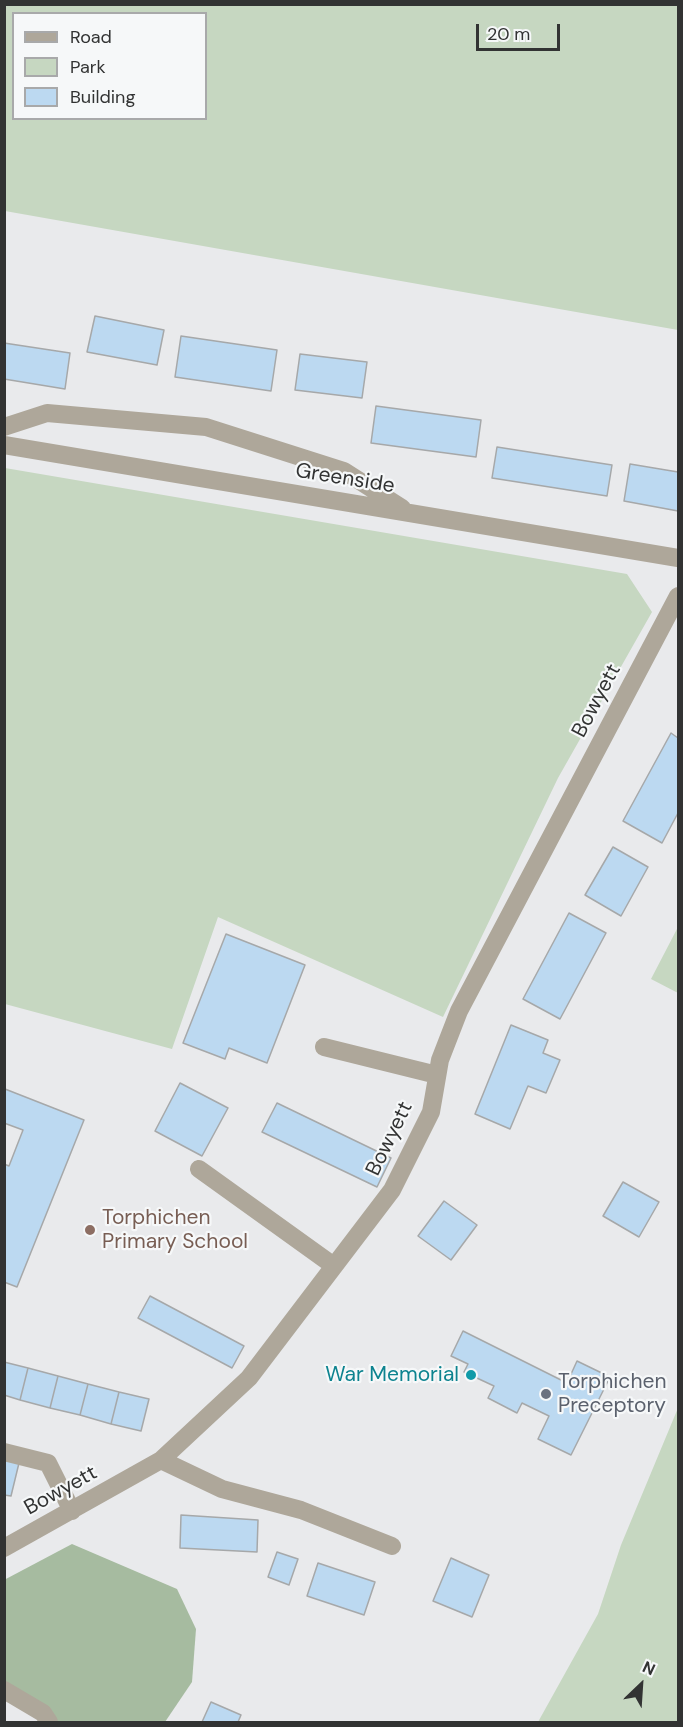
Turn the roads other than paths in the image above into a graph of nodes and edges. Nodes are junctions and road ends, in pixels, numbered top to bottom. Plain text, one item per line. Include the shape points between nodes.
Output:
1 (4, 427) edge
2 (4, 445) edge
3 (410, 513) junction
4 (678, 558) edge
5 (678, 596) edge
6 (324, 1047) dead end
7 (437, 1075) junction
8 (199, 1169) dead end
9 (334, 1266) junction
10 (4, 1452) edge
11 (161, 1460) junction
12 (72, 1511) junction
13 (392, 1546) dead end
14 (4, 1548) edge
15 (4, 1690) edge
16 (49, 1722) edge

1 - 3 street via 47,413 206,427 344,471
2 - 3 street, Greenside
3 - 4 street, Greenside
5 - 7 street, Bowyett via 459,1011
6 - 7 street
7 - 9 street, Bowyett via 431,1112 392,1190
8 - 9 street
9 - 11 street, Bowyett via 249,1378
10 - 12 street via 48,1463
11 - 12 street, Bowyett
11 - 13 street via 222,1489 301,1510
12 - 14 street, Bowyett
15 - 16 street via 43,1713

